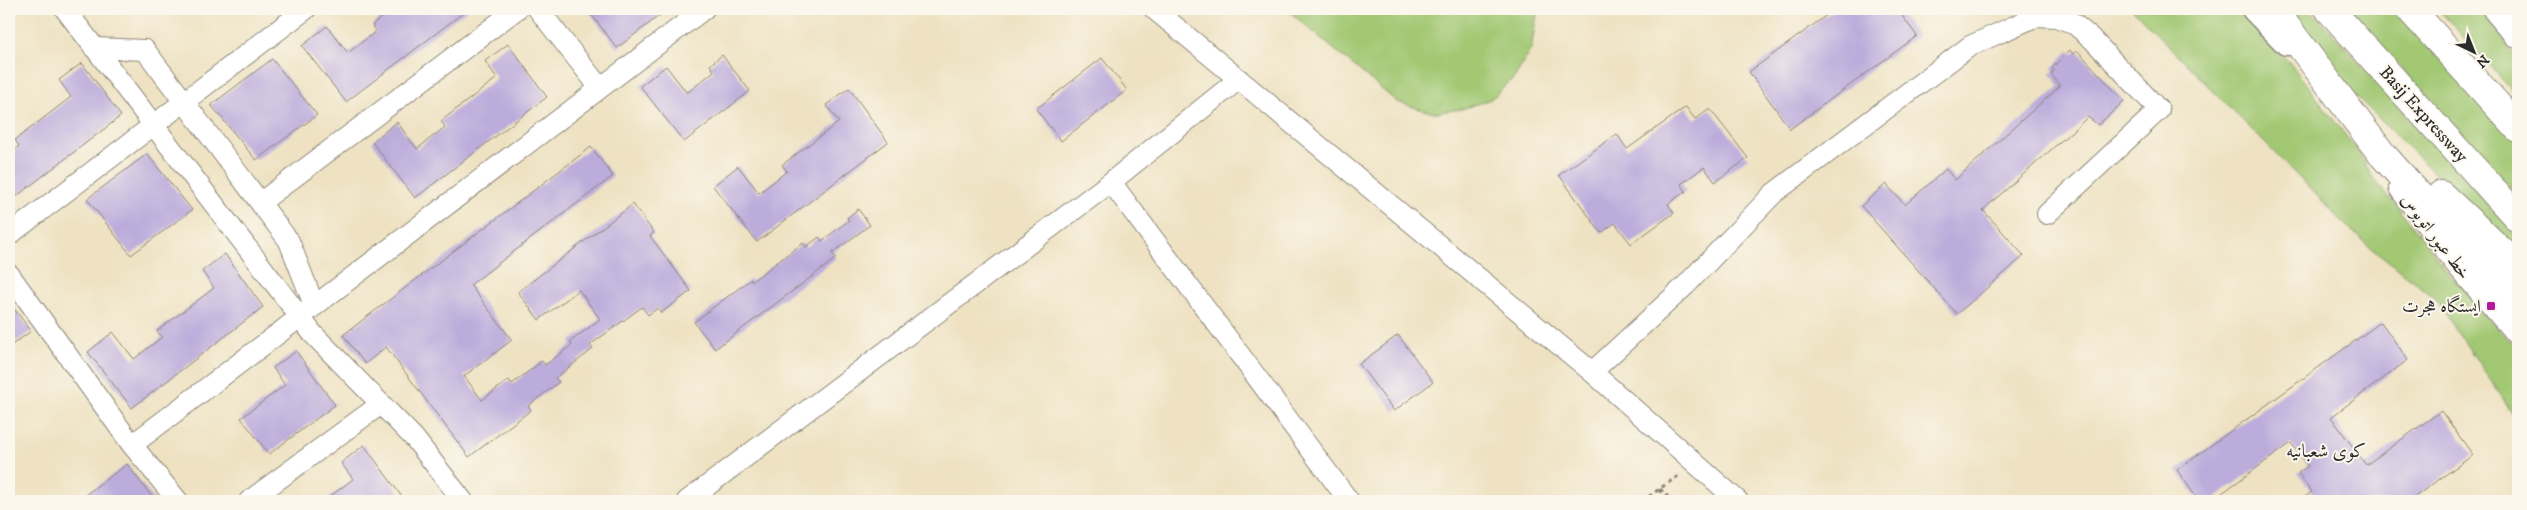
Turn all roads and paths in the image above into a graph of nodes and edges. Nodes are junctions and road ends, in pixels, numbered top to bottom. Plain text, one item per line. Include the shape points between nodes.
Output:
1 (64, 9) edge
2 (306, 9) edge
3 (517, 9) edge
4 (538, 9) edge
5 (704, 9) edge
6 (1154, 9) edge
7 (2255, 9) edge
8 (2273, 9) edge
9 (2329, 9) edge
10 (2410, 9) edge
11 (2497, 9) edge
12 (2510, 9) edge
13 (2518, 21) edge
14 (2518, 34) edge
15 (94, 48) junction
16 (2317, 69) junction
17 (1239, 79) junction
18 (600, 88) junction
19 (184, 101) junction
20 (153, 124) junction
21 (2518, 128) edge
22 (2381, 153) junction
23 (1112, 182) junction
24 (261, 202) junction
25 (2047, 214) dead end
26 (2518, 218) edge
27 (9, 235) edge
28 (2518, 267) edge
29 (9, 274) edge
30 (2518, 306) edge
31 (307, 311) junction
32 (2518, 337) edge
33 (1592, 372) junction
34 (381, 404) junction
35 (132, 445) junction
36 (1696, 464) junction
37 (1660, 489) junction
38 (178, 501) edge
39 (249, 501) edge
40 (463, 501) edge
41 (687, 501) edge
42 (1349, 501) edge
43 (1642, 501) edge
44 (1661, 501) edge
45 (1672, 501) edge
46 (1738, 501) edge

1 - 15 lane
2 - 19 lane
3 - 24 lane
4 - 18 lane
5 - 18 lane
6 - 17 lane
7 - 16 main road
8 - 16 highway
9 - 26 highway, Basij Expressway
10 - 21 highway
11 - 14 highway
12 - 13 highway
15 - 19 lane via 145,50
15 - 20 lane
16 - 22 highway
16 - 28 highway via 2439,194
17 - 23 lane
17 - 33 lane
18 - 31 lane
19 - 20 lane
19 - 24 lane
20 - 27 lane
20 - 31 lane
22 - 30 highway
22 - 32 lane, خط عبور اتوبوس via 2403,195 2427,229
23 - 41 lane
23 - 42 lane
24 - 31 lane via 289,241
25 - 33 lane via 2159,110 2073,23 2056,17 2037,16 1970,46 1774,193 1686,285
29 - 35 lane
31 - 34 lane via 313,334
31 - 35 lane
33 - 36 lane
34 - 39 lane
34 - 40 lane via 415,439
35 - 38 lane
36 - 37 path
36 - 46 lane
37 - 43 path
37 - 44 path
37 - 45 path

